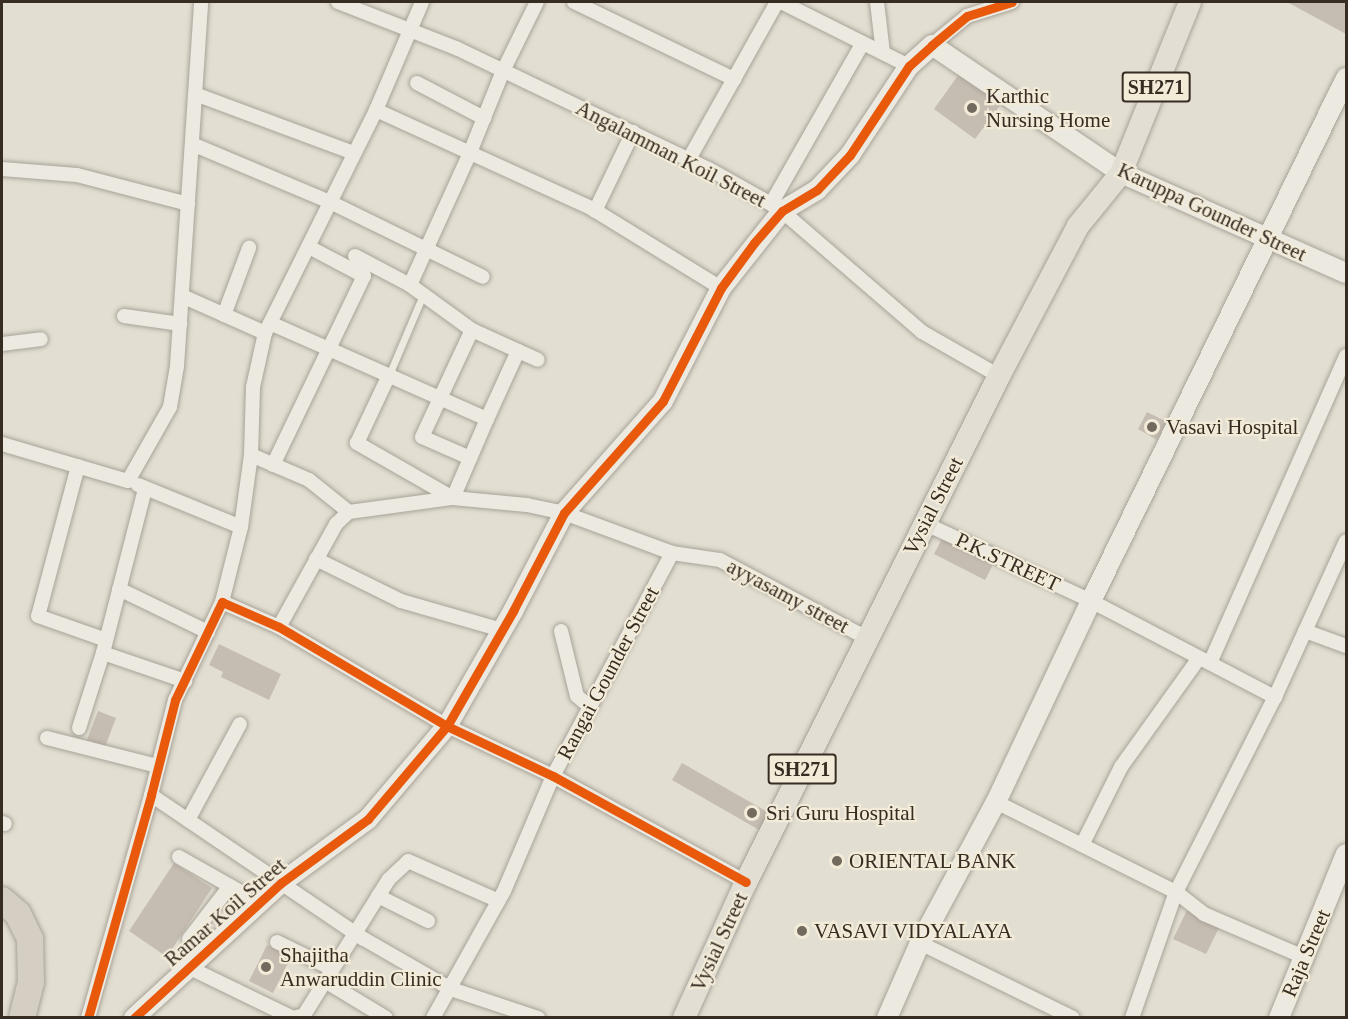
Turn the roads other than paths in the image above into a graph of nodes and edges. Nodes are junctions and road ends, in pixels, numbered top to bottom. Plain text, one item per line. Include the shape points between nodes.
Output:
1 (201, 2) edge
2 (338, 2) edge
3 (422, 2) edge
4 (537, 2) edge
5 (574, 2) edge
6 (779, 2) edge
7 (877, 2) edge
8 (1012, 2) edge
9 (1190, 2) edge
10 (411, 28) junction
11 (863, 43) junction
12 (932, 45) junction
13 (883, 53) junction
14 (909, 66) junction
15 (503, 71) junction
16 (1347, 78) edge
17 (734, 79) junction
18 (417, 83) dead end
19 (195, 94) junction
20 (376, 110) junction
21 (484, 118) junction
22 (633, 132) junction
23 (192, 144) junction
24 (354, 153) junction
25 (469, 155) junction
26 (689, 159) junction
27 (2, 169) edge
28 (1121, 173) junction
29 (330, 202) junction
30 (188, 204) junction
31 (777, 207) junction
32 (595, 211) junction
33 (1267, 239) junction
34 (309, 247) junction
35 (249, 248) dead end
36 (426, 249) junction
37 (355, 256) dead end
38 (1347, 273) edge
39 (483, 277) dead end
40 (410, 285) junction
41 (721, 288) junction
42 (424, 295) junction
43 (182, 296) junction
44 (224, 315) junction
45 (124, 316) dead end
46 (180, 324) junction
47 (268, 328) junction
48 (472, 330) junction
49 (41, 339) dead end
50 (2, 344) edge
51 (329, 349) junction
52 (518, 351) junction
53 (1347, 356) edge
54 (538, 360) dead end
55 (389, 375) junction
56 (999, 376) junction
57 (440, 398) junction
58 (487, 419) junction
59 (2, 444) edge
60 (251, 455) junction
61 (470, 458) junction
62 (273, 465) junction
63 (78, 466) junction
64 (128, 481) junction
65 (146, 489) junction
66 (453, 498) junction
67 (349, 513) junction
68 (564, 513) junction
69 (924, 523) junction
70 (241, 527) junction
71 (1347, 541) edge
72 (672, 553) junction
73 (316, 559) junction
74 (119, 589) junction
75 (1091, 601) junction
76 (222, 602) junction
77 (279, 627) junction
78 (502, 630) junction
79 (561, 630) dead end
80 (1305, 631) junction
81 (208, 632) junction
82 (867, 638) junction
83 (1347, 646) edge
84 (104, 647) junction
85 (1204, 661) junction
86 (185, 681) junction
87 (1275, 697) junction
88 (590, 707) junction
89 (240, 724) dead end
90 (447, 726) junction
91 (79, 728) dead end
92 (47, 738) dead end
93 (158, 766) junction
94 (553, 776) junction
95 (151, 795) junction
96 (996, 802) junction
97 (188, 820) junction
98 (1082, 845) junction
99 (1347, 855) edge
100 (179, 857) dead end
101 (746, 882) junction
102 (281, 883) junction
103 (230, 886) junction
104 (1176, 892) junction
105 (378, 896) junction
106 (2, 900) edge
107 (498, 901) junction
108 (254, 908) junction
109 (428, 921) dead end
110 (354, 932) junction
111 (189, 939) dead end
112 (277, 942) dead end
113 (920, 943) junction
114 (1304, 957) junction
115 (188, 967) junction
116 (328, 975) junction
117 (452, 988) junction
118 (22, 1017) edge
119 (88, 1017) edge
120 (134, 1017) edge
121 (293, 1017) edge
122 (386, 1017) edge
123 (433, 1017) edge
124 (538, 1017) edge
125 (684, 1017) edge
126 (887, 1017) edge
127 (1073, 1017) edge
128 (1132, 1017) edge
129 (1279, 1017) edge

1 - 19 street
2 - 10 street, Angalamman Koil Street
3 - 10 street
4 - 15 street
5 - 17 street
6 - 11 street
6 - 17 street
7 - 13 street
8 - 12 street via 967,16
9 - 28 main road, Vysial Street / SH271
10 - 15 street, Angalamman Koil Street
10 - 20 street
11 - 13 street
11 - 31 street
12 - 14 street
12 - 28 street, Karuppa Gounder Street
13 - 14 street
14 - 31 street via 850,155 817,190
15 - 21 street
15 - 22 street, Angalamman Koil Street
16 - 33 street
17 - 26 street
18 - 21 street
19 - 23 street
19 - 24 street
20 - 24 street
20 - 25 street
21 - 25 street
22 - 26 street, Angalamman Koil Street
22 - 32 street
23 - 29 street
23 - 30 street
24 - 29 street
25 - 32 street
25 - 36 street
26 - 31 street, Angalamman Koil Street
27 - 30 street via 77,175
28 - 33 street, Karuppa Gounder Street
28 - 56 main road, Vysial Street / SH271 via 1078,226
29 - 34 street
29 - 36 street
30 - 43 street
31 - 41 street, Ramar Koil Street
31 - 56 street, Angalamman Koil Street via 922,332
32 - 41 street
33 - 38 street, Karuppa Gounder Street
33 - 75 street
34 - 47 street
34 - 51 street via 364,276
35 - 44 street
36 - 39 street
36 - 40 street
37 - 40 street
40 - 42 street
41 - 68 street, Ramar Koil Street via 663,401
42 - 48 street
42 - 55 lane
43 - 44 street
43 - 46 street
44 - 47 street
45 - 46 street
46 - 64 street via 170,407
47 - 51 street
47 - 60 street via 254,387
48 - 52 street
48 - 57 street
49 - 50 street
51 - 55 street
51 - 62 street
52 - 54 street
52 - 58 street
53 - 85 street
55 - 57 street
55 - 66 street via 357,443
56 - 69 main road, Vysial Street / SH271
57 - 58 street
57 - 61 street via 422,437
58 - 61 street
59 - 63 street
60 - 62 street
60 - 70 street
61 - 66 street
62 - 67 street via 309,480
63 - 64 street
63 - 84 street via 38,616
64 - 65 street
65 - 70 street
65 - 74 street
66 - 67 street, ayyasamy street
66 - 68 street, ayyasamy street
67 - 73 street via 336,524
68 - 72 street, ayyasamy street
68 - 78 street, Ramar Koil Street
69 - 75 street, P.K.STREET
69 - 82 main road, Vysial Street / SH271
70 - 76 street
71 - 80 street
72 - 82 street, ayyasamy street via 720,560
72 - 88 street, Rangai Gounder Street
73 - 77 street
73 - 78 street via 401,601
74 - 81 street
74 - 84 street
75 - 85 street, P.K.STREET
75 - 96 street
76 - 77 street
76 - 81 street
77 - 90 street
78 - 90 street, Ramar Koil Street
79 - 88 street via 577,696
80 - 83 street
80 - 87 street
81 - 86 street
82 - 101 main road, Vysial Street / SH271
84 - 86 street
84 - 91 street
85 - 87 street, P.K.STREET
85 - 98 street via 1121,767
86 - 93 street via 175,700
87 - 104 street
88 - 94 street, Rangai Gounder Street
89 - 97 street
90 - 94 street
90 - 102 street, Ramar Koil Street via 368,819
92 - 93 street
93 - 95 street
94 - 101 street
94 - 107 street, Rangai Gounder Street
95 - 97 street
95 - 119 street
96 - 98 street
96 - 113 street
97 - 102 street
98 - 104 street
99 - 114 street, Raja Street
100 - 103 street
101 - 125 main road, Vysial Street / SH271
102 - 108 street, Ramar Koil Street
102 - 110 street
103 - 108 street
103 - 111 street
104 - 114 street via 1204,914
104 - 128 street
105 - 107 street via 408,861
105 - 109 street
105 - 110 street
106 - 118 highway via 18,914 30,939 31,982
107 - 117 street, Rangai Gounder Street
108 - 115 street, Ramar Koil Street
110 - 116 street
110 - 117 street
112 - 116 street
113 - 126 street
113 - 127 street
114 - 129 street, Raja Street
115 - 120 street, Ramar Koil Street
115 - 121 street
116 - 121 street via 304,1015
116 - 122 street
117 - 123 street, Rangai Gounder Street
117 - 124 street

